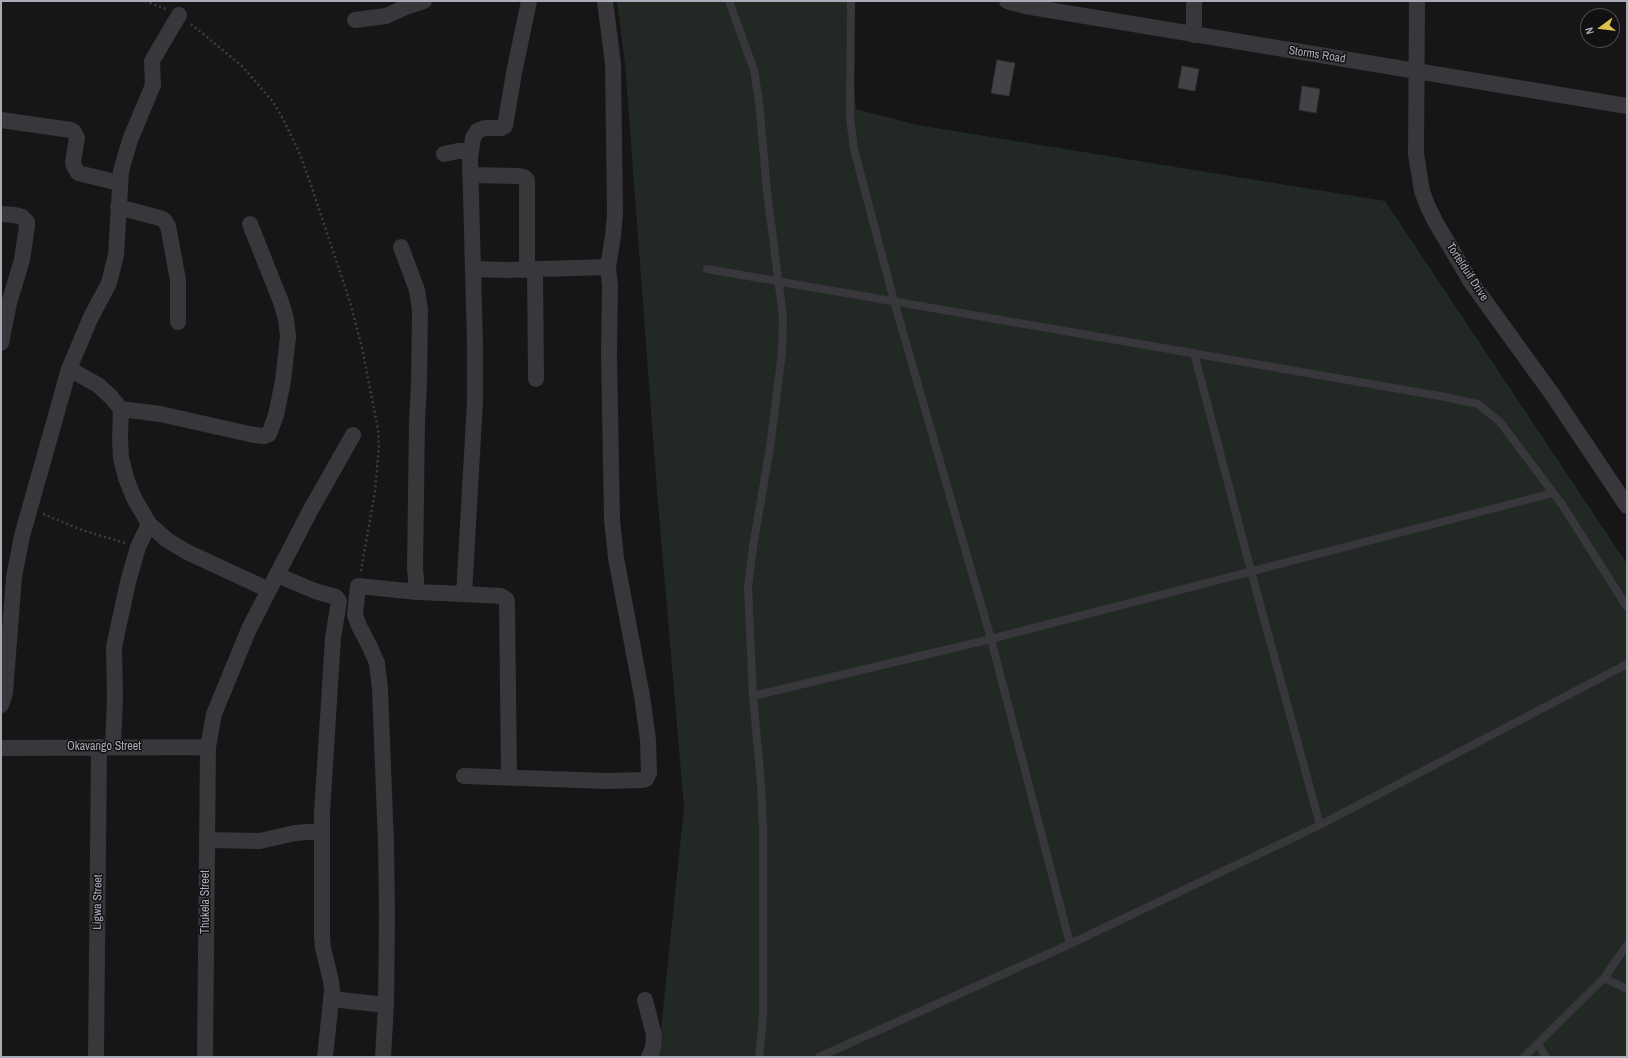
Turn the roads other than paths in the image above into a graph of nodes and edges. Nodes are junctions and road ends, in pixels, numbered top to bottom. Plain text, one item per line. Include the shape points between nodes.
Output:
1 (424, 1) edge
2 (529, 1) edge
3 (605, 1) edge
4 (728, 1) edge
5 (851, 1) edge
6 (1007, 1) edge
7 (1194, 1) edge
8 (1417, 1) edge
9 (405, 4) edge
10 (179, 15) road end
11 (355, 20) dead end
12 (1194, 35) junction
13 (1417, 71) junction
14 (1627, 106) edge
15 (1, 120) edge
16 (470, 151) junction
17 (444, 154) dead end
18 (470, 175) junction
19 (119, 183) junction
20 (118, 207) junction
21 (1, 214) edge
22 (250, 224) dead end
23 (401, 247) dead end
24 (608, 267) junction
25 (707, 269) dead end
26 (473, 270) junction
27 (531, 270) junction
28 (779, 281) junction
29 (894, 301) junction
30 (178, 322) dead end
31 (1, 342) edge
32 (1194, 353) junction
33 (68, 369) junction
34 (536, 379) dead end
35 (121, 409) junction
36 (353, 435) dead end
37 (1553, 493) junction
38 (1627, 506) edge
39 (149, 524) junction
40 (1251, 571) junction
41 (277, 575) junction
42 (269, 590) junction
43 (417, 592) junction
44 (464, 594) junction
45 (1627, 607) edge
46 (991, 639) junction
47 (1627, 664) edge
48 (754, 696) junction
49 (1, 705) edge
50 (106, 747) junction
51 (208, 747) junction
52 (1, 748) edge
53 (464, 776) dead end
54 (510, 777) junction
55 (1320, 825) junction
56 (322, 831) junction
57 (207, 840) junction
58 (1070, 944) junction
59 (1627, 945) edge
60 (1604, 978) junction
61 (1627, 989) edge
62 (332, 999) junction
63 (645, 1000) dead end
64 (386, 1005) junction
65 (1538, 1044) junction
66 (96, 1057) edge
67 (205, 1057) edge
68 (325, 1057) edge
69 (383, 1057) edge
70 (649, 1057) edge
71 (759, 1057) edge
72 (820, 1057) edge
73 (1524, 1057) edge
74 (1546, 1057) edge

1 - 9 street
2 - 16 street via 505,126 477,131
3 - 24 street via 613,64 615,213
4 - 28 lane via 754,70
5 - 29 lane via 850,118 854,148
6 - 12 street, Storms Road
7 - 12 street
8 - 13 street, Tortelduif Drive
9 - 11 street via 386,16
10 - 19 street via 152,62 153,85 125,156
12 - 13 street, Storms Road
13 - 14 street, Storms Road
13 - 38 street, Tortelduif Drive via 1416,154 1422,191 1428,207 1471,282 1552,394
15 - 19 street via 71,130 77,138 74,166 78,173
16 - 17 street
16 - 18 street
18 - 26 street
18 - 27 street via 519,176 527,180
19 - 20 street
20 - 30 street via 160,218 168,226 178,280
20 - 33 street via 116,255 109,283
21 - 31 street via 22,217 27,226 22,260
22 - 35 street via 282,302 286,319 287,354 276,415 269,434 254,435 160,414
23 - 43 street via 417,290 420,310 416,423
24 - 27 street
24 - 54 street via 612,520 616,558 642,696 649,773 643,780
25 - 28 lane
26 - 27 street
26 - 44 street via 475,402
27 - 34 street
28 - 29 lane
28 - 48 lane via 783,318 782,353 748,587
29 - 32 lane
29 - 46 lane
32 - 37 lane via 1478,404 1500,422
32 - 40 lane
33 - 35 street via 98,385
33 - 49 street via 22,536 14,578 5,693
35 - 39 street via 120,439 126,478
36 - 41 street, Thukela Street
37 - 40 lane
37 - 45 lane
39 - 42 street via 166,540 187,552
39 - 50 street, Ligwa Street via 138,547 128,582 114,647 115,698
40 - 46 lane
40 - 55 lane
41 - 42 street, Thukela Street
41 - 56 street via 338,599 332,638
42 - 51 street, Thukela Street via 219,699
43 - 44 street
43 - 64 street via 358,586 355,615 377,663 380,689 386,844
44 - 54 street via 501,596 508,602
46 - 48 lane
46 - 58 lane
47 - 55 lane
48 - 71 lane via 763,829 763,1016
50 - 51 street, Okavango Street
50 - 52 street, Okavango Street
50 - 66 street, Ligwa Street
51 - 57 street, Thukela Street
53 - 54 street
55 - 58 lane
56 - 57 street via 295,833 267,840
56 - 62 street via 322,937
57 - 67 street, Thukela Street
58 - 72 lane
59 - 60 lane
60 - 61 lane
60 - 65 lane
62 - 64 street
62 - 68 street
63 - 70 street via 654,1035
64 - 69 street
65 - 73 lane
65 - 74 lane

